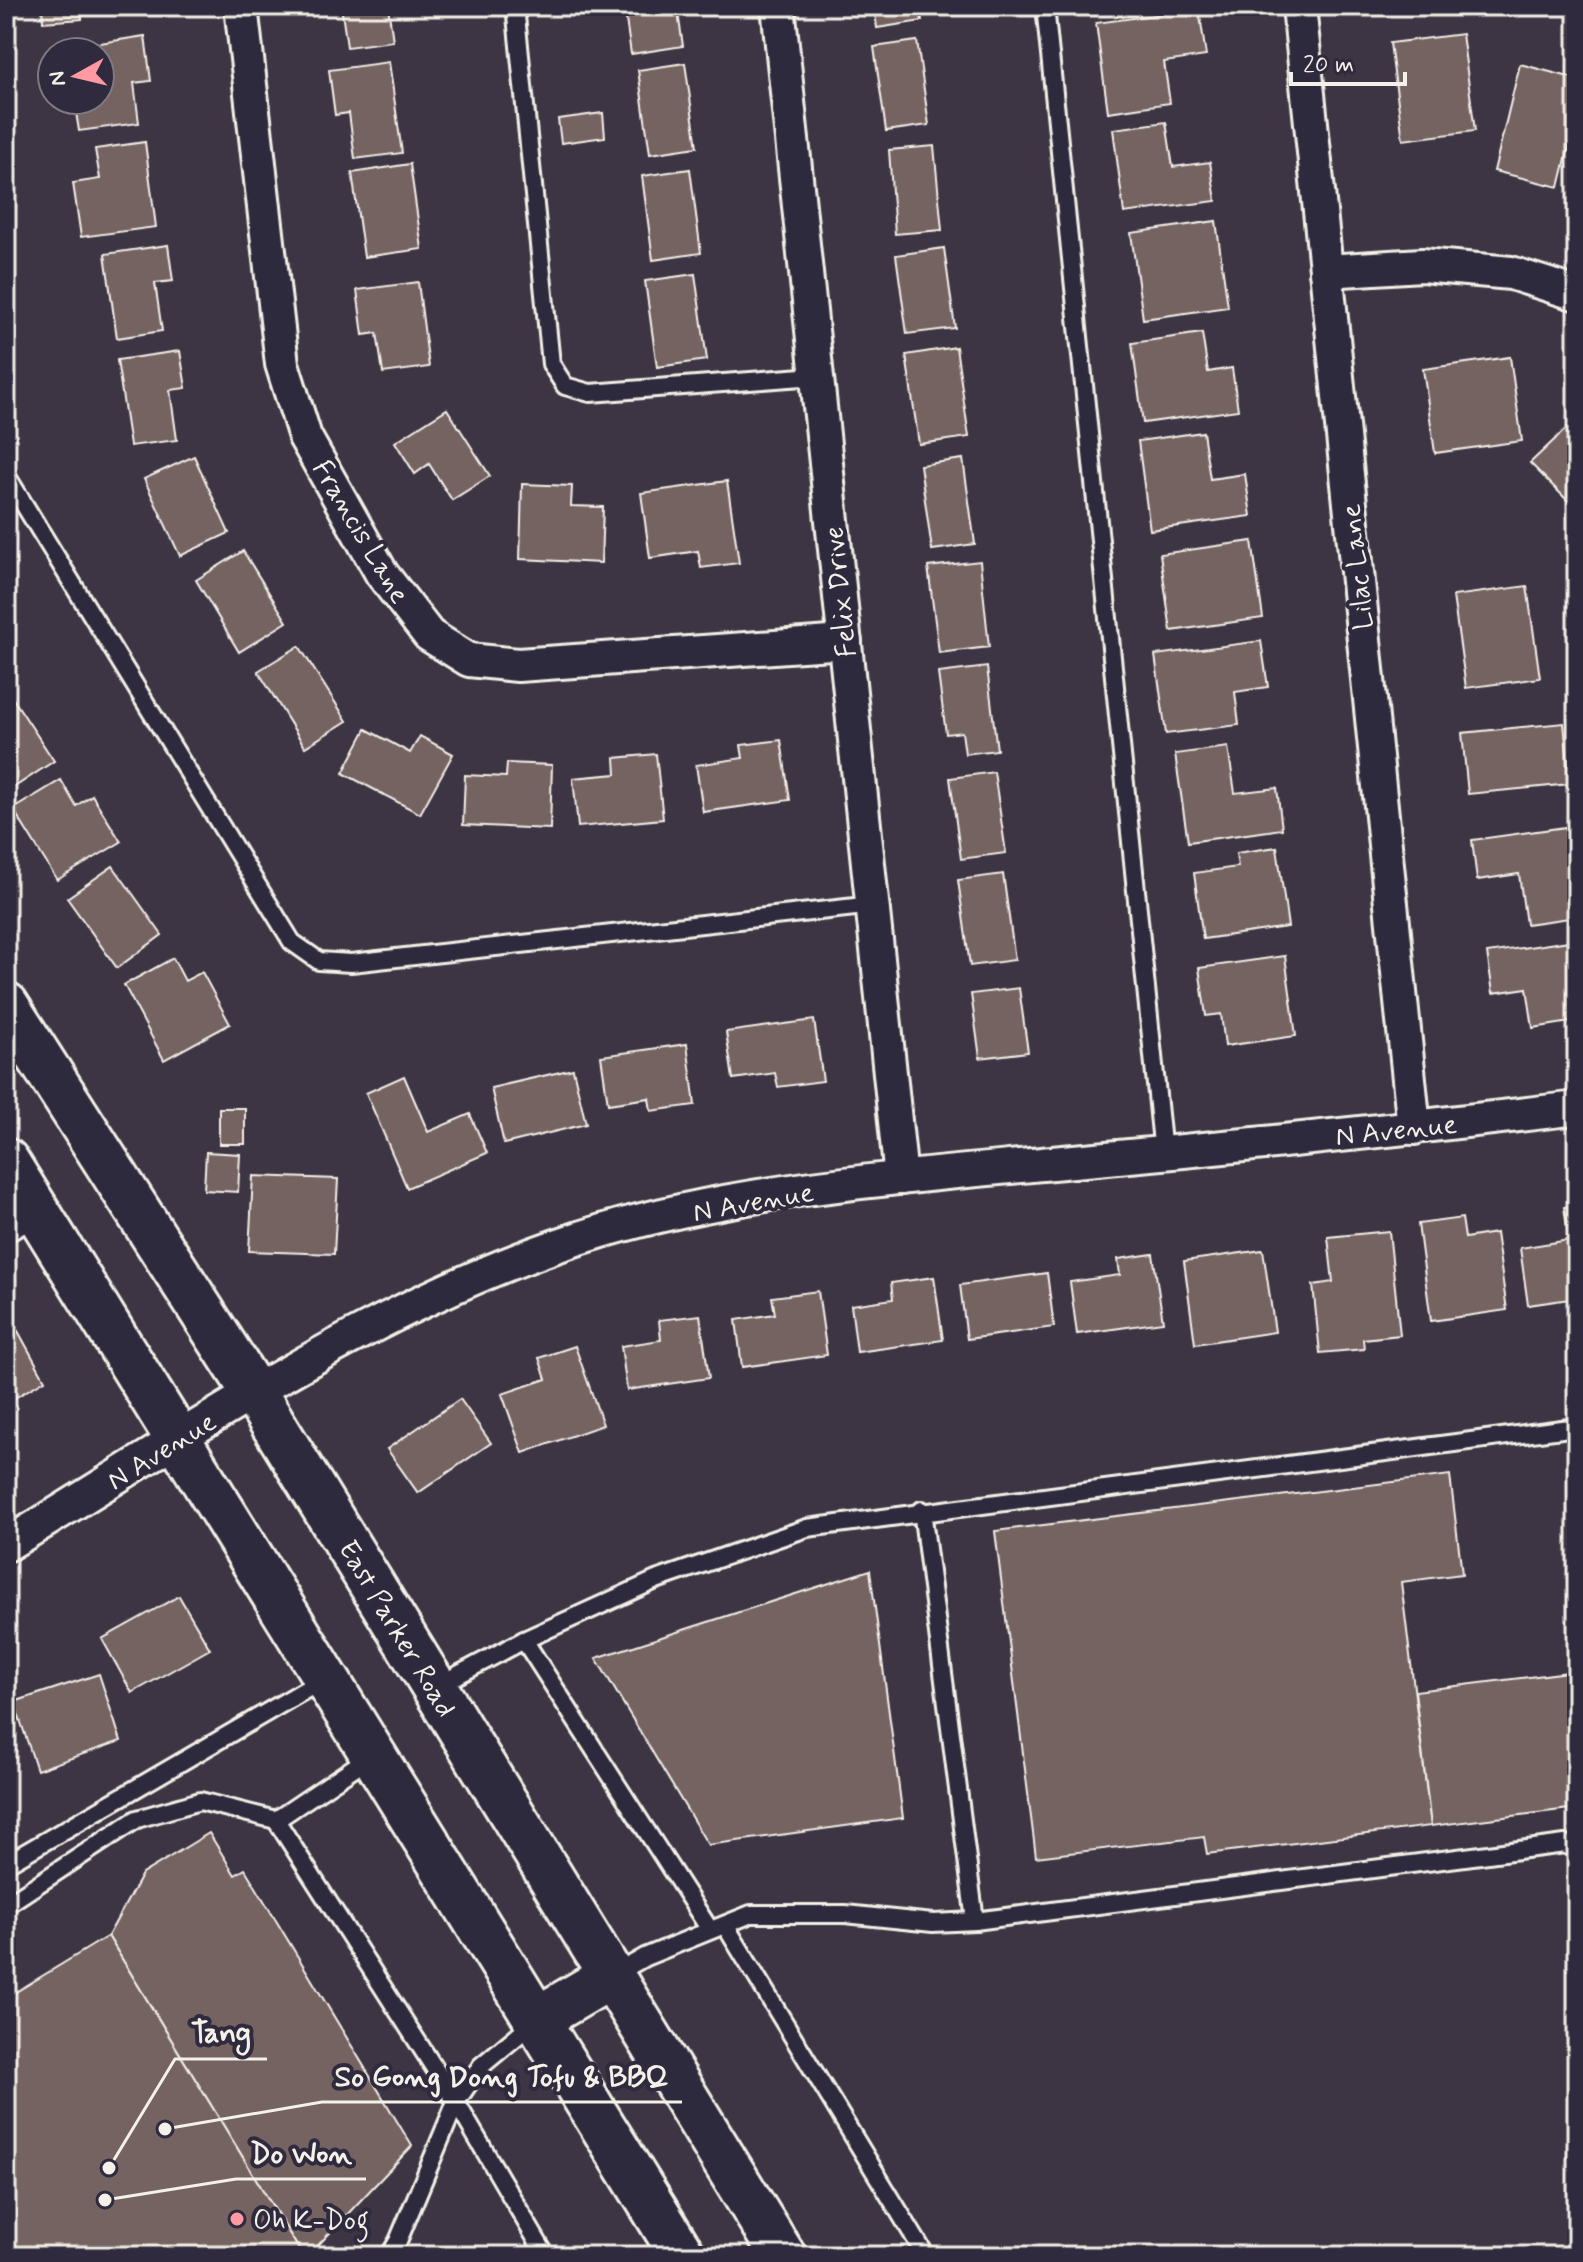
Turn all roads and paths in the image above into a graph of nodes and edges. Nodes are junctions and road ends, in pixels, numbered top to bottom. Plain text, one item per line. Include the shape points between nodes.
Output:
1 (241, 6) edge
2 (515, 6) edge
3 (778, 6) edge
4 (1045, 6) edge
5 (1299, 6) edge
6 (1326, 271) junction
7 (1577, 294) edge
8 (816, 376) junction
9 (6, 475) edge
10 (845, 642) junction
11 (873, 905) junction
12 (6, 1005) edge
13 (1577, 1108) edge
14 (1414, 1128) junction
15 (1163, 1153) junction
16 (6, 1161) edge
17 (901, 1178) junction
18 (22, 1224) edge
19 (253, 1391) junction
20 (1577, 1427) edge
21 (179, 1440) junction
22 (922, 1510) junction
23 (6, 1545) edge
24 (524, 1640) junction
25 (325, 1678) junction
26 (434, 1688) junction
27 (373, 1755) junction
28 (276, 1820) junction
29 (1577, 1851) edge
30 (6, 1864) edge
31 (6, 1905) edge
32 (975, 1921) junction
33 (718, 1928) junction
34 (611, 1976) junction
35 (536, 2020) junction
36 (456, 2102) junction
37 (389, 2256) edge
38 (546, 2256) edge
39 (683, 2256) edge
40 (783, 2256) edge
41 (926, 2256) edge

1 - 10 street, Francis Lane via 282,364 305,437 382,574 429,635 469,660 518,665
2 - 8 lane via 551,364 565,386 590,393
3 - 8 street, Felix Drive
4 - 15 lane
5 - 6 street, Lilac Lane
6 - 7 street via 1422,265 1511,273
6 - 14 street, Lilac Lane
8 - 10 street, Felix Drive
9 - 11 lane via 292,942 319,961 351,963
10 - 11 street, Felix Drive
11 - 17 street, Felix Drive
12 - 19 main road, East Parker Road
13 - 14 street, N Avenue
14 - 15 street, N Avenue
15 - 17 street, N Avenue
16 - 18 main road
17 - 19 street, N Avenue via 722,1203 601,1231 456,1286
18 - 21 main road
19 - 21 street, N Avenue
19 - 26 main road, East Parker Road
20 - 22 lane
21 - 23 street, N Avenue
21 - 25 main road
22 - 24 lane via 807,1528 656,1580
22 - 32 lane
24 - 26 lane
24 - 33 lane
25 - 27 main road
25 - 30 lane
26 - 34 main road, East Parker Road
27 - 28 lane
27 - 35 main road
28 - 31 lane via 200,1801 137,1819
28 - 36 lane
29 - 32 lane via 1565,1844
32 - 33 lane via 751,1914
33 - 34 lane
33 - 41 lane
34 - 35 main road
34 - 40 main road, East Parker Road
35 - 36 lane via 481,2066
35 - 39 main road
36 - 37 lane
36 - 38 lane

